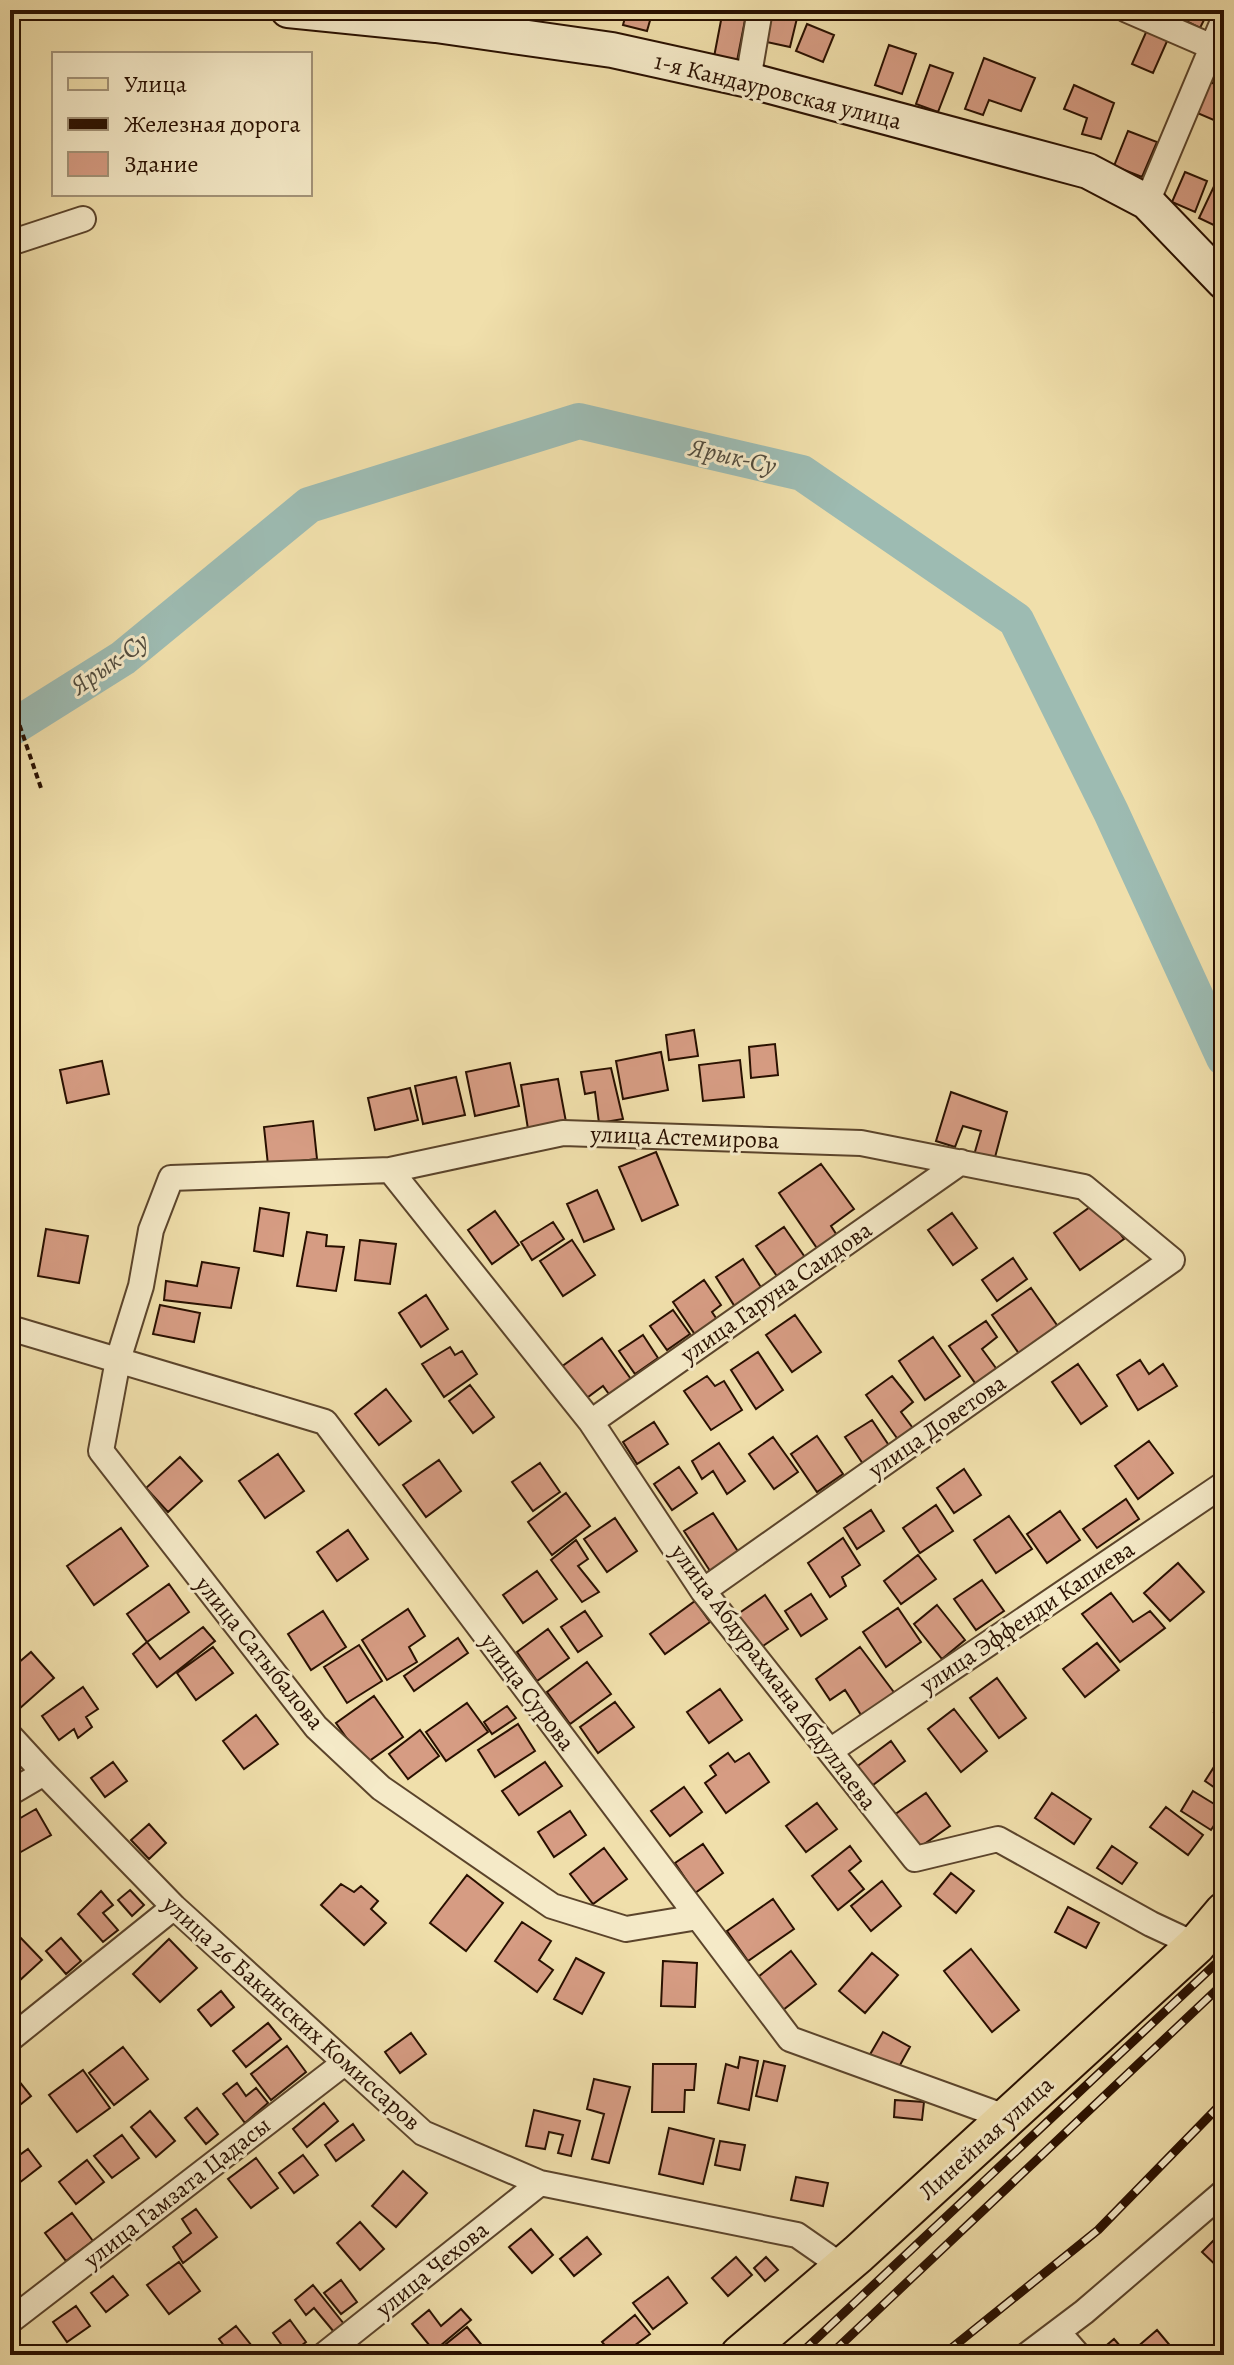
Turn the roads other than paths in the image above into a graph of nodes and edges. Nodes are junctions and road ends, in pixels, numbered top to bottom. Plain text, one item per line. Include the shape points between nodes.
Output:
1 (760, 10) edge
2 (1127, 10) edge
3 (297, 11) edge
4 (439, 18) edge
5 (1224, 19) edge
6 (1218, 49) edge
7 (748, 80) junction
8 (1147, 202) junction
9 (83, 219) dead end
10 (10, 243) edge
11 (1224, 282) edge
12 (961, 1162) junction
13 (390, 1170) junction
14 (171, 1178) joint
15 (1172, 1260) joint
16 (10, 1328) edge
17 (118, 1360) junction
18 (591, 1422) junction
19 (1224, 1484) edge
20 (703, 1591) junction
21 (10, 1736) edge
22 (830, 1751) junction
23 (44, 1773) junction
24 (10, 1793) edge
25 (174, 1907) junction
26 (1224, 1912) edge
27 (698, 1917) junction
28 (1196, 1945) junction
29 (10, 2039) edge
30 (343, 2064) junction
31 (1008, 2118) junction
32 (540, 2183) junction
33 (1224, 2192) edge
34 (843, 2267) junction
35 (10, 2321) edge
36 (1058, 2332) junction
37 (324, 2355) edge
38 (740, 2355) edge
39 (1027, 2355) edge
40 (1078, 2355) edge

1 - 7 street
2 - 6 street
3 - 4 street, 1-я Кандауровская улица
4 - 7 street, 1-я Кандауровская улица
5 - 6 street
6 - 8 street
7 - 8 street, 1-я Кандауровская улица via 1088,171
8 - 11 street, 1-я Кандауровская улица
9 - 10 street
12 - 13 street, улица Астемирова via 861,1143 563,1133
12 - 15 street, улица Астемирова via 1084,1187
12 - 18 street, улица Гаруна Саидова
13 - 14 street, улица Астемирова
13 - 18 street, улица Абдурахмана Абдуллаева
14 - 17 street, улица Сатыбалова via 151,1230 141,1286
15 - 20 street, улица Доветова
16 - 17 street, улица Сурова
17 - 27 street, улица Сурова via 325,1422
17 - 27 street, улица Сатыбалова via 101,1451 316,1727 381,1788 552,1906 626,1929
18 - 20 street, улица Абдурахмана Абдуллаева
19 - 22 street, улица Эффенди Капиева
20 - 22 street, улица Абдурахмана Абдуллаева
21 - 23 street, улица 26 Бакинских Комиссаров
22 - 28 street, улица Абдурахмана Абдуллаева via 915,1859 998,1839
23 - 24 street
23 - 25 street, улица 26 Бакинских Комиссаров
25 - 29 street
25 - 30 street, улица 26 Бакинских Комиссаров
26 - 28 main road, Линейная улица
27 - 31 street, улица Сурова via 790,2039
28 - 31 main road, Линейная улица
30 - 32 street, улица 26 Бакинских Комиссаров via 423,2133
30 - 35 street, улица Гамзата Цадасы
31 - 34 main road, Линейная улица
32 - 34 street, улица 26 Бакинских Комиссаров via 797,2235
32 - 37 street, улица Чехова
33 - 36 street
34 - 38 main road, Линейная улица
36 - 39 street
36 - 40 street

